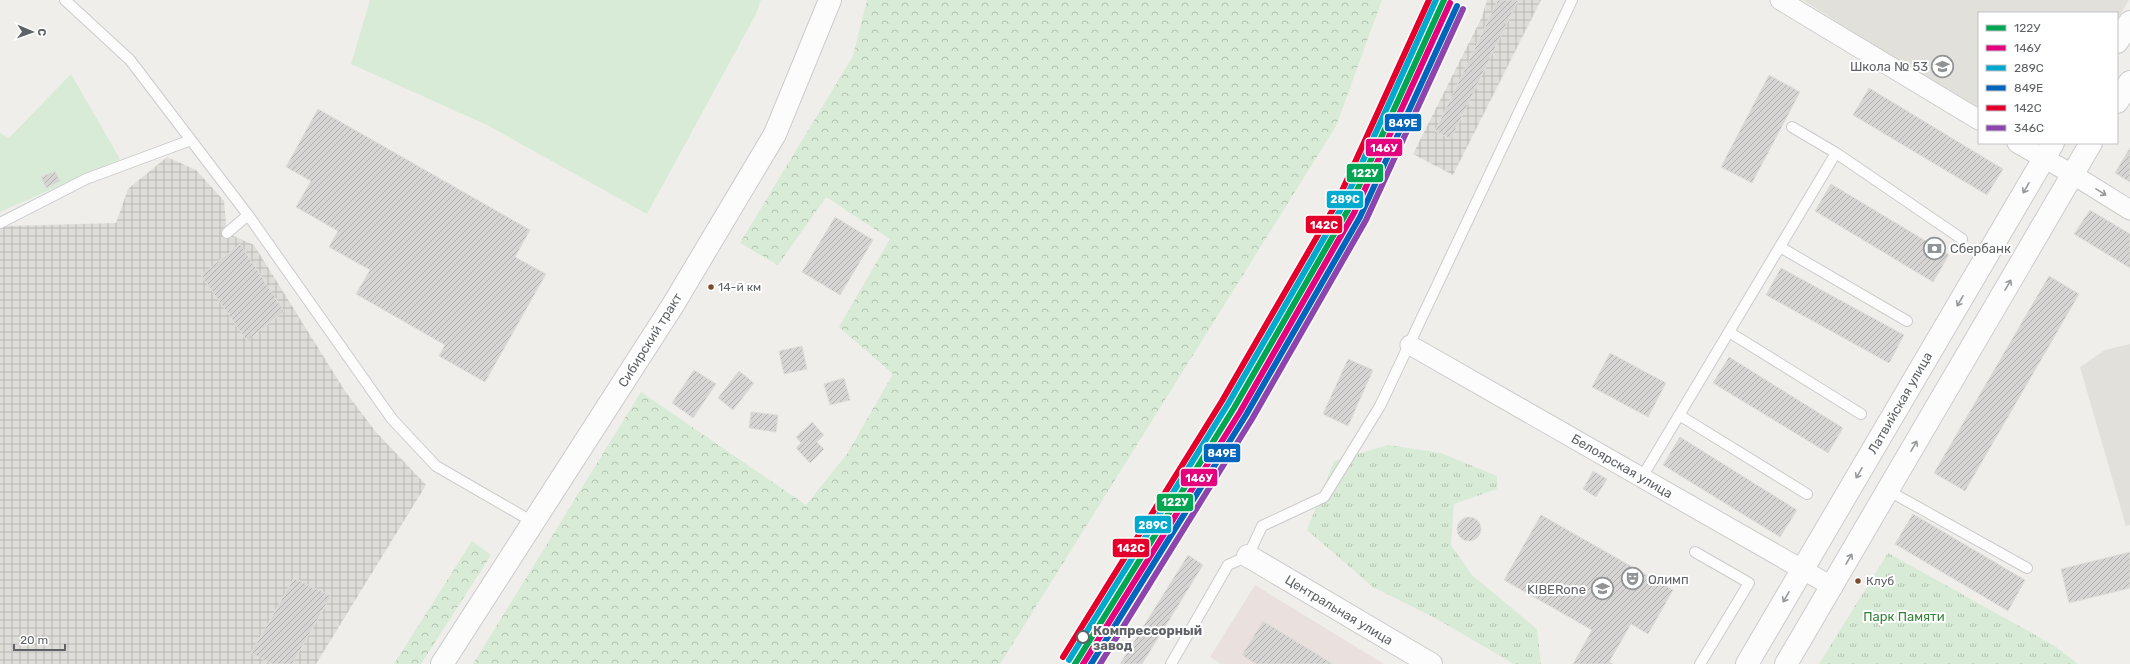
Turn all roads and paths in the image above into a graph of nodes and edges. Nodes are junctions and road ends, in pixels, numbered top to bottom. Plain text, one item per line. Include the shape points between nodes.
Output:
1 (65, 0) edge
2 (830, 0) edge
3 (1572, 0) edge
4 (1780, 0) edge
5 (2130, 22) edge
6 (2118, 40) edge
7 (2130, 82) edge
8 (2118, 100) edge
9 (1978, 119) edge
10 (1792, 127) dead end
11 (191, 140) junction
12 (2021, 144) edge
13 (2090, 144) edge
14 (2048, 151) edge
15 (1836, 153) junction
16 (2072, 174) junction
17 (2130, 210) edge
18 (248, 215) junction
19 (0, 223) edge
20 (227, 234) dead end
21 (1962, 239) dead end
22 (1780, 247) junction
23 (1907, 321) dead end
24 (1729, 332) junction
25 (1410, 345) junction
26 (1861, 414) dead end
27 (1679, 415) junction
28 (1642, 477) junction
29 (1889, 491) junction
30 (1807, 494) dead end
31 (533, 522) junction
32 (1695, 552) dead end
33 (1248, 556) junction
34 (2027, 568) dead end
35 (1803, 569) junction
36 (1833, 587) junction
37 (442, 664) edge
38 (1171, 664) edge
39 (1431, 664) edge
40 (1700, 664) edge
41 (1747, 664) edge
42 (1786, 664) edge

1 - 11 lane via 130,60
2 - 31 street, Сибирский тракт via 775,134 673,305
3 - 25 lane
4 - 9 street
5 - 6 street
7 - 8 street
10 - 15 lane
11 - 18 lane
11 - 19 lane via 86,179
12 - 14 street
13 - 16 street
14 - 16 street
14 -> 35 street, Латвийская улица
15 - 21 lane
15 - 22 lane
16 -> 17 street
29 -> 16 street
18 - 20 lane
18 - 31 lane via 392,419 436,466
22 - 23 lane
22 - 24 lane
24 - 26 lane
24 - 27 lane
25 - 28 street, Белоярская улица
25 - 33 lane via 1380,406 1324,497 1262,526
27 - 28 lane
27 - 30 lane
28 - 35 street, Белоярская улица
29 - 34 lane
36 -> 29 street
31 - 37 street, Сибирский тракт
32 - 40 lane via 1749,583
33 - 38 lane via 1228,565
33 - 39 street, Центральная улица
35 - 36 street, Белоярская улица
35 -> 41 street, Латвийская улица
36 - 42 street

